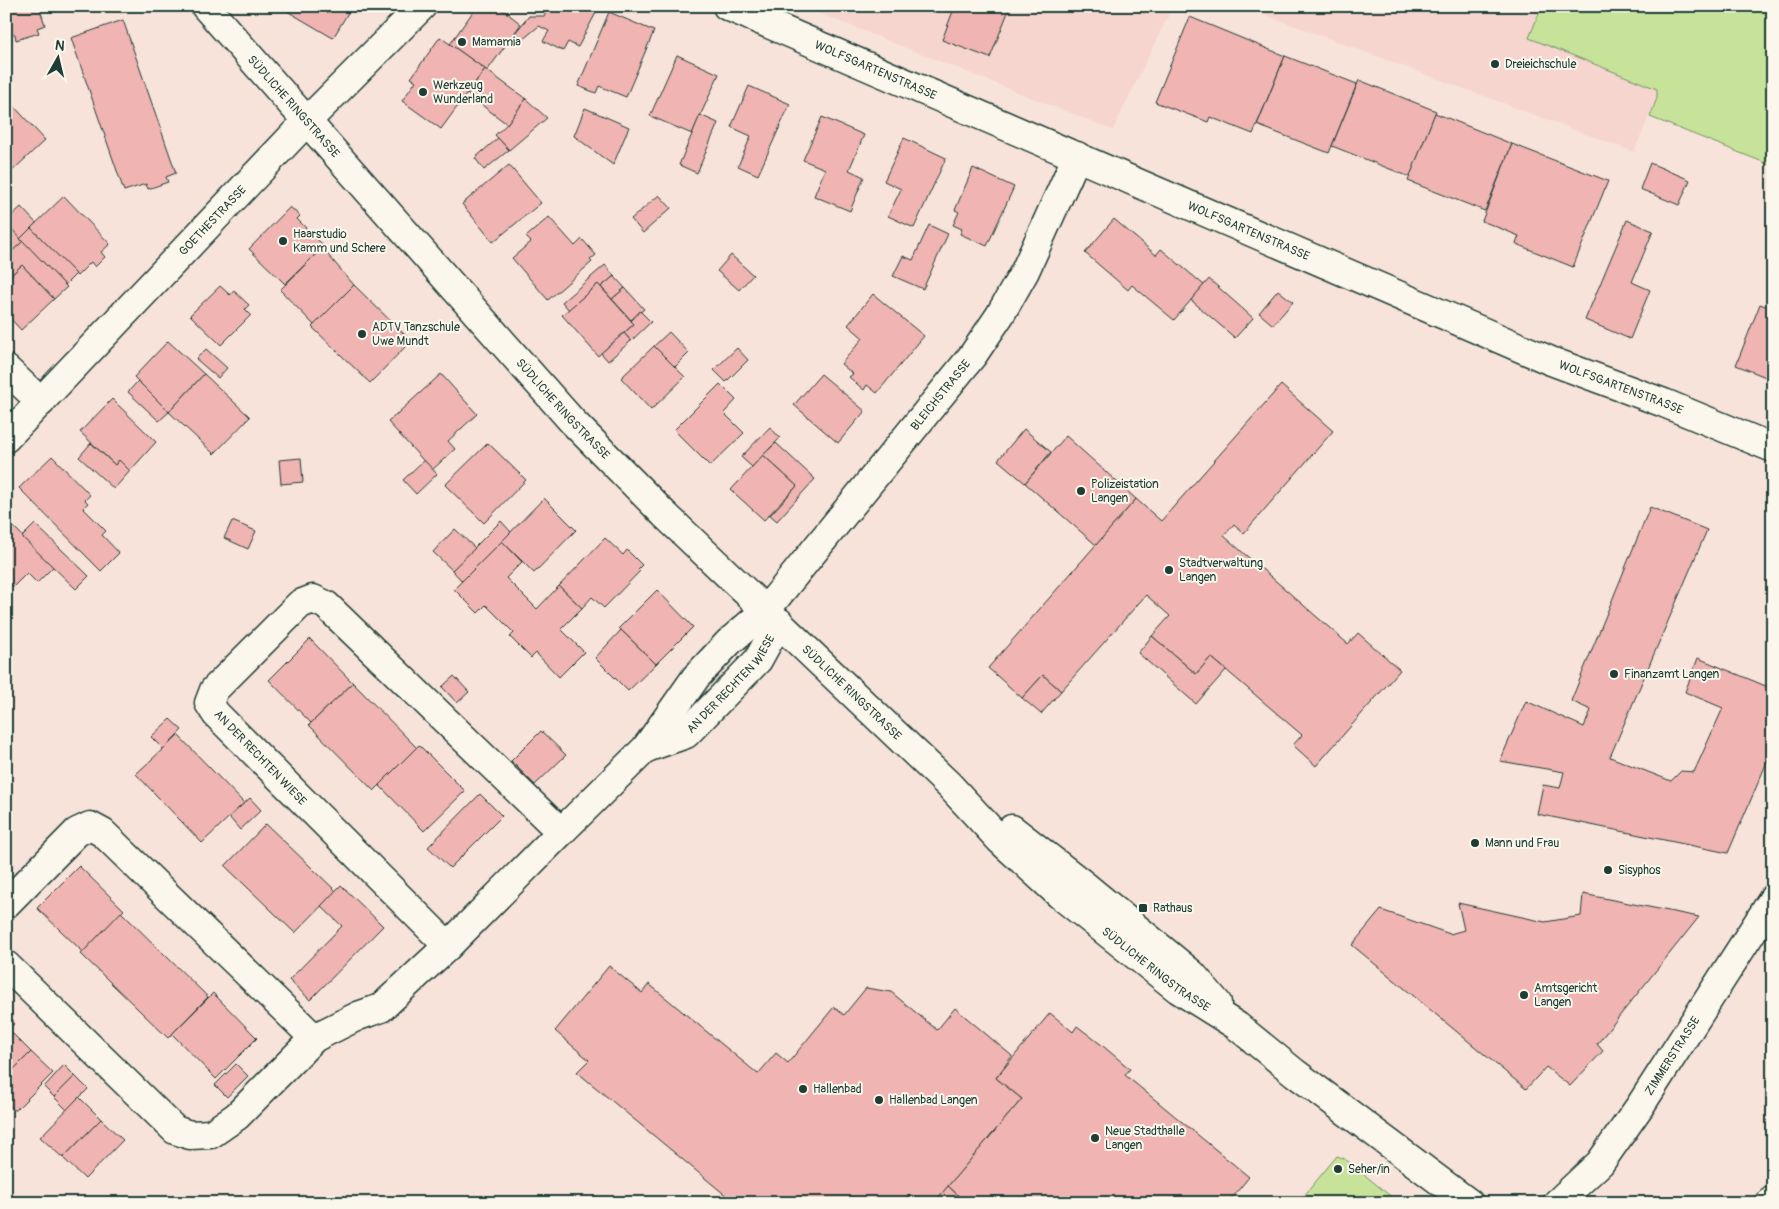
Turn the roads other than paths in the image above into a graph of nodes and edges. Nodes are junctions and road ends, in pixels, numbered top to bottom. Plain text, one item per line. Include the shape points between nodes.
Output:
1 (205, 6) edge
2 (422, 6) edge
3 (726, 6) edge
4 (306, 122) junction
5 (1077, 156) junction
6 (6, 369) edge
7 (41, 402) junction
8 (6, 438) edge
9 (1773, 448) edge
10 (772, 616) junction
11 (562, 832) junction
12 (1773, 899) edge
13 (6, 904) edge
14 (448, 946) junction
15 (6, 965) edge
16 (314, 1038) junction
17 (1469, 1203) edge
18 (1557, 1203) edge

1 - 4 street, SÜDLICHE RINGSTRASSE
2 - 4 street, GOETHESTRASSE
3 - 5 street, WOLFSGARTENSTRASSE
4 - 7 street, GOETHESTRASSE
4 - 10 street, SÜDLICHE RINGSTRASSE via 572,421
5 - 9 street, WOLFSGARTENSTRASSE via 1551,360
5 - 10 street, BLEICHSTRASSE via 1025,271 973,355
6 - 7 street
7 - 8 street, GOETHESTRASSE
10 - 11 street, AN DER RECHTEN WIESE via 729,642 696,677 646,748
10 - 17 street, SÜDLICHE RINGSTRASSE via 1060,895 1178,989 1237,1026
11 - 14 street, AN DER RECHTEN WIESE
11 - 14 street, AN DER RECHTEN WIESE via 326,604 313,599 300,604 214,690 209,703 216,714
12 - 18 street, ZIMMERSTRASSE via 1600,1163
13 - 16 street via 77,832 90,826 103,832
14 - 16 street, AN DER RECHTEN WIESE via 381,1008
15 - 16 street, AN DER RECHTEN WIESE via 175,1130 190,1135 211,1134 238,1116

